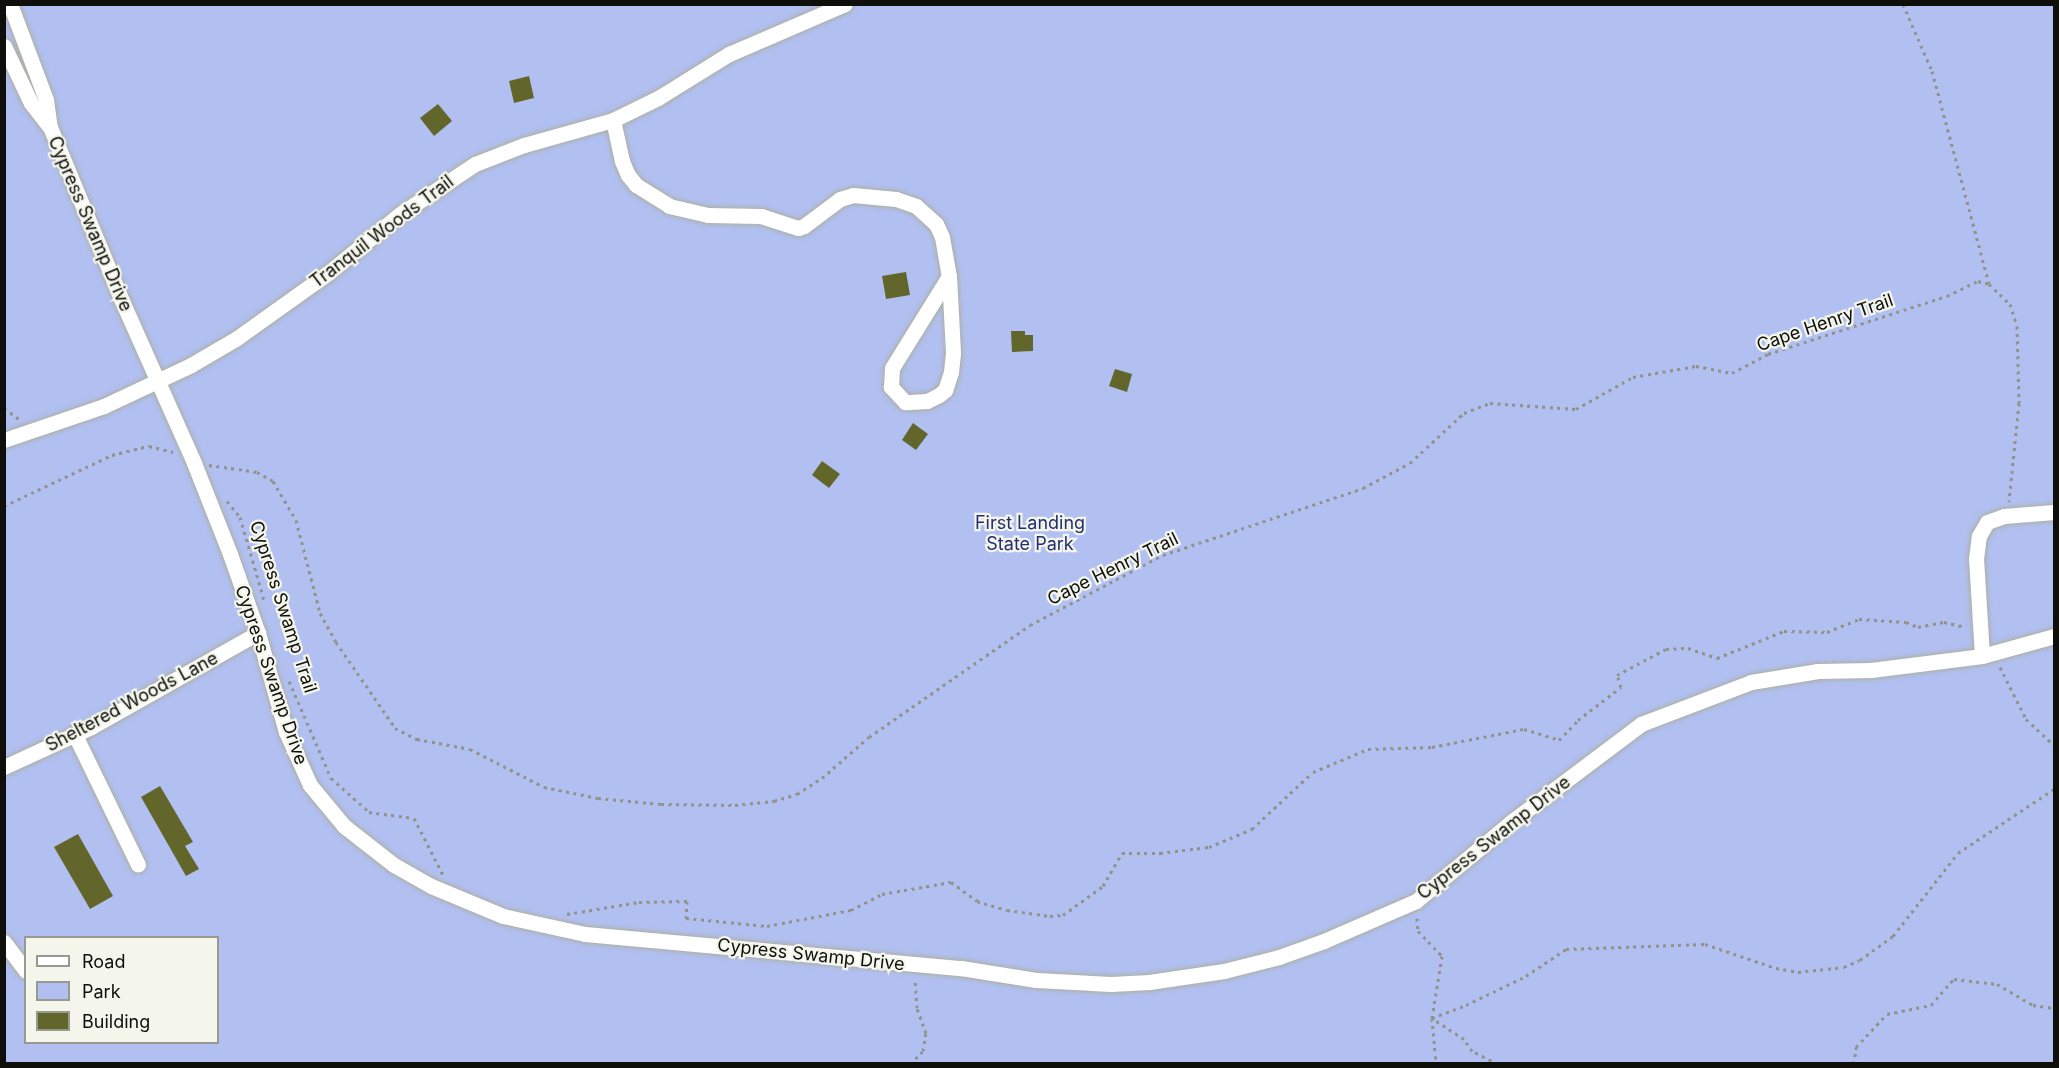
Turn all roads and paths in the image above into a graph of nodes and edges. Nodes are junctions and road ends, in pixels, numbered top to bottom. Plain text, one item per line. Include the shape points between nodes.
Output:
1 (10, 4) edge
2 (845, 4) edge
3 (1903, 4) edge
4 (4, 46) edge
5 (613, 120) junction
6 (50, 127) junction
7 (949, 276) junction
8 (1989, 284) junction
9 (158, 381) junction
10 (4, 440) edge
11 (195, 463) junction
12 (225, 499) dead end
13 (4, 506) edge
14 (2055, 512) edge
15 (2004, 516) junction
16 (266, 605) dead end
17 (258, 633) junction
18 (2055, 636) edge
19 (1982, 649) junction
20 (1998, 651) junction
21 (285, 671) dead end
22 (75, 735) junction
23 (2055, 746) edge
24 (4, 767) edge
25 (2055, 789) edge
26 (138, 865) dead end
27 (444, 878) dead end
28 (1416, 901) junction
29 (558, 915) dead end
30 (4, 942) edge
31 (914, 966) junction
32 (24, 968) edge
33 (2055, 1008) edge
34 (1432, 1018) junction
35 (910, 1064) edge
36 (1438, 1064) edge
37 (1498, 1064) edge
38 (1854, 1064) edge

1 - 6 street, Cypress Swamp Drive via 46,100
2 - 5 street, Tranquil Woods Trail via 729,54 658,98
3 - 8 path via 1932,70
4 - 6 street, Cypress Swamp Drive via 31,103
5 - 7 street via 628,176 669,206 708,215 761,216 798,228 840,199 853,195 896,199 916,206 936,224
5 - 9 street, Tranquil Woods Trail via 475,164 400,214 281,308 237,338
6 - 9 street, Cypress Swamp Drive
7 - 7 street via 892,368 891,387 904,402 927,401 945,390 953,353
8 - 11 path, Cape Henry Trail via 1978,282 1947,296 1768,354 1732,373 1696,366 1633,377 1576,410 1490,403 1464,413 1410,463 1363,488 1162,555 1029,625 869,737 797,794 735,805 662,804 544,787 470,749 417,740 395,728 320,613 296,520 273,481 257,472
8 - 15 path via 2010,304 2017,326 2019,403
9 - 10 street, Tranquil Woods Trail via 85,414
9 - 11 street, Cypress Swamp Drive
11 - 13 path, Cape Henry Trail via 149,446 112,455
11 - 17 street, Cypress Swamp Drive
12 - 16 path, Cypress Swamp Trail via 240,517
14 - 15 street
15 - 19 street via 1987,522 1979,536 1976,559
17 - 22 street, Sheltered Woods Lane
17 - 31 street, Cypress Swamp Drive via 286,732 310,785 336,818 370,849 430,886 503,916 585,934
18 - 20 street, Cypress Swamp Drive
19 - 20 street, Cypress Swamp Drive
19 - 28 street, Cypress Swamp Drive via 1871,670 1818,671 1750,682 1641,724 1511,822
19 - 29 path via 1967,627 1944,622 1918,627 1906,622 1859,619 1827,632 1784,631 1717,658 1688,648 1666,649 1617,675 1621,687 1559,740 1524,729 1432,747 1368,749 1313,772 1252,829 1209,847 1122,853 1103,886 1063,915 1007,910 977,901 951,882 882,894 851,910 767,926 686,918 687,901 639,902
20 - 23 path via 1999,665 2026,719
21 - 27 path, Cypress Swamp Trail via 331,778 369,812 414,818
22 - 24 street, Sheltered Woods Lane
22 - 26 street
25 - 34 path via 1958,853 1893,936 1844,967 1798,972 1705,944 1566,949 1527,976
28 - 31 street, Cypress Swamp Drive via 1279,957 1187,977 1073,983 961,968
28 - 34 path via 1418,931 1442,956
30 - 32 street
31 - 35 path via 917,1008 926,1033 922,1051
33 - 38 path via 2034,1005 1996,984 1954,979 1930,1005 1887,1014 1856,1047
34 - 36 path
34 - 37 path via 1464,1039 1472,1051

